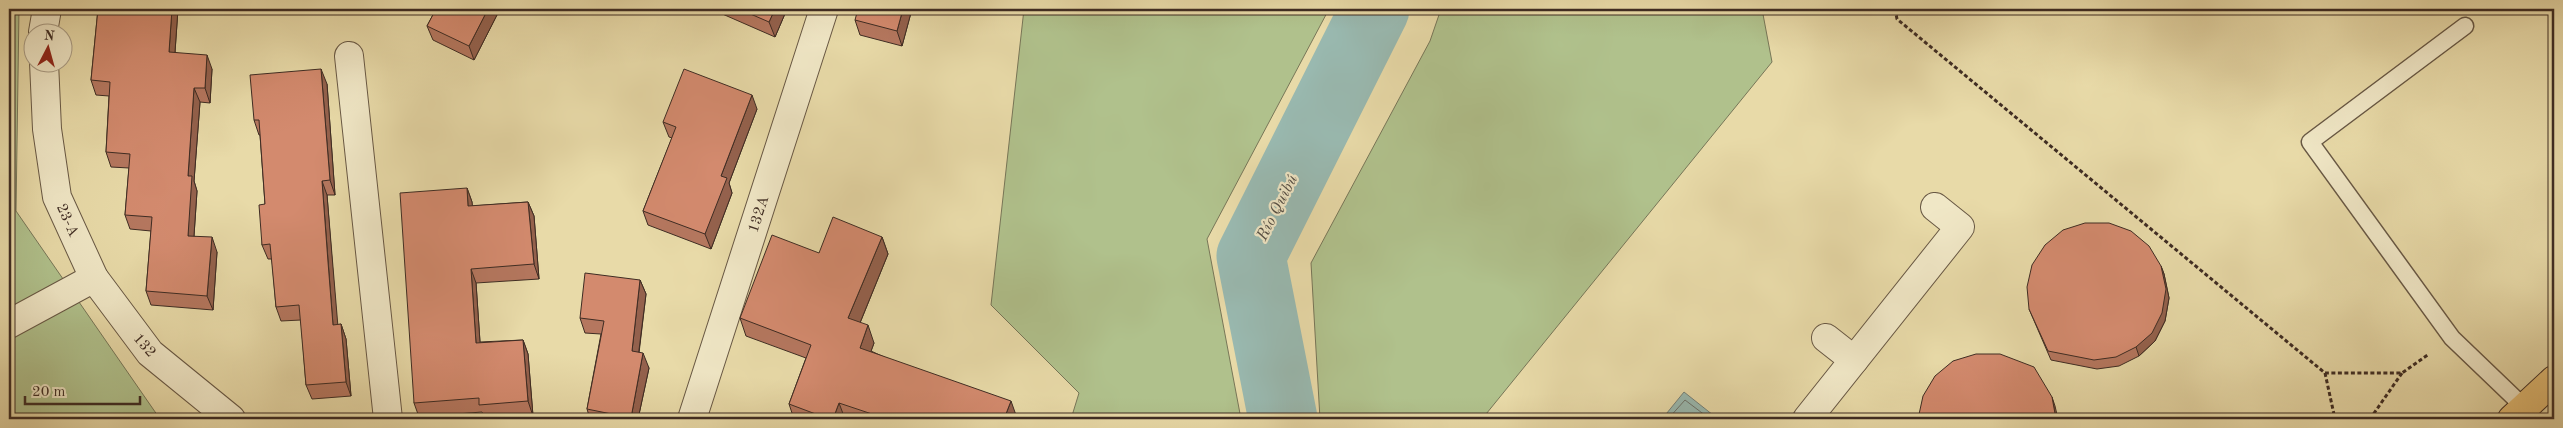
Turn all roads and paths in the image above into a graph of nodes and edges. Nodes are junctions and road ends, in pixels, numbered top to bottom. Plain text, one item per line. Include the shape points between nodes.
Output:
1 (47, 9) edge
2 (824, 9) edge
3 (1895, 9) edge
4 (45, 22) edge
5 (2465, 26) dead end
6 (349, 56) dead end
7 (44, 72) edge
8 (1935, 207) dead end
9 (94, 278) junction
10 (9, 324) edge
11 (1826, 338) dead end
12 (2452, 338) junction
13 (1854, 360) junction
14 (2325, 373) junction
15 (2402, 373) junction
16 (2554, 380) edge
17 (2518, 413) edge
18 (231, 419) edge
19 (388, 419) edge
20 (692, 419) edge
21 (1808, 419) edge
22 (2335, 419) edge
23 (2370, 419) edge

1 - 4 street
2 - 20 street, 132A
3 - 14 path via 1897,19
5 - 12 lane via 2310,142
6 - 19 street
7 - 9 street, 23-A via 47,129 57,198
8 - 13 street via 1960,227
9 - 10 street
9 - 18 street, 132 via 150,353
11 - 13 street
12 - 15 path
12 - 17 lane
13 - 21 street
14 - 15 path
14 - 22 path
15 - 23 path
16 - 17 main road

